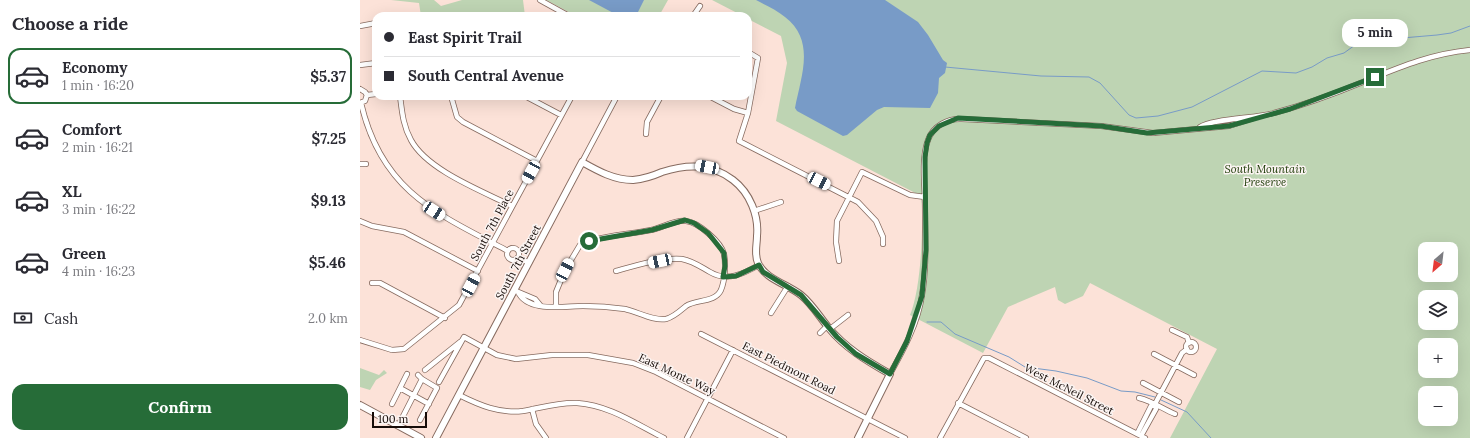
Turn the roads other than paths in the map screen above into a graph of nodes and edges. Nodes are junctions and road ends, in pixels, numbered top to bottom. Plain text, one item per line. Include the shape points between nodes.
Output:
1 (540, 0) edge
2 (700, 6) dead end
3 (562, 12) edge
4 (696, 12) edge
5 (372, 24) edge
6 (360, 26) edge
7 (1470, 50) edge
8 (752, 54) edge
9 (372, 64) edge
10 (360, 65) edge
11 (360, 90) edge
12 (752, 91) edge
13 (372, 94) edge
14 (367, 95) junction
15 (401, 100) edge
16 (452, 100) edge
17 (533, 100) edge
18 (570, 100) edge
19 (615, 100) edge
20 (659, 100) edge
21 (717, 100) edge
22 (750, 100) edge
23 (360, 103) edge
24 (748, 113) junction
25 (561, 115) junction
26 (646, 134) dead end
27 (537, 161) junction
28 (582, 162) junction
29 (848, 196) junction
30 (925, 197) junction
31 (781, 202) dead end
32 (512, 206) junction
33 (754, 211) junction
34 (360, 221) edge
35 (493, 244) junction
36 (883, 244) dead end
37 (508, 251) junction
38 (518, 257) junction
39 (839, 261) dead end
40 (529, 263) junction
41 (759, 265) junction
42 (478, 271) junction
43 (616, 271) dead end
44 (723, 277) junction
45 (372, 283) dead end
46 (788, 286) junction
47 (516, 291) junction
48 (556, 307) junction
49 (771, 313) dead end
50 (848, 315) dead end
51 (445, 318) junction
52 (829, 328) junction
53 (1172, 330) dead end
54 (820, 333) dead end
55 (701, 334) dead end
56 (463, 339) junction
57 (360, 340) edge
58 (1189, 342) junction
59 (484, 348) junction
60 (1187, 349) junction
61 (733, 350) junction
62 (1154, 354) dead end
63 (1176, 366) junction
64 (425, 370) dead end
65 (407, 374) dead end
66 (890, 374) junction
67 (418, 375) dead end
68 (1194, 375) dead end
69 (422, 379) junction
70 (440, 382) dead end
71 (1143, 383) dead end
72 (400, 388) junction
73 (1162, 393) junction
74 (459, 395) junction
75 (414, 396) junction
76 (708, 398) junction
77 (1139, 398) dead end
78 (1179, 402) dead end
79 (958, 403) junction
80 (392, 404) dead end
81 (429, 404) junction
82 (360, 405) edge
83 (1155, 405) junction
84 (532, 409) junction
85 (1176, 414) dead end
86 (868, 418) junction
87 (420, 420) dead end
88 (398, 426) junction
89 (1141, 436) edge
90 (421, 438) edge
91 (436, 438) edge
92 (546, 438) edge
93 (664, 438) edge
94 (687, 438) edge
95 (784, 438) edge
96 (858, 438) edge
97 (905, 438) edge
98 (940, 438) edge
99 (1026, 438) edge

1 - 3 street
2 - 4 street
5 - 6 street
7 - 30 street via 1426,57 1290,109 1254,118 1203,125 1200,128 1147,133 1101,126 954,119 939,126 928,139 925,157
8 - 12 street via 758,58
9 - 10 street
11 - 14 street
13 - 14 street
14 - 23 street via 365,101
15 - 32 street via 406,128 420,153 435,166
16 - 27 street via 457,117 463,122
17 - 25 street
18 - 25 street, South 7th Place
19 - 28 street, South 7th Street
20 - 26 street via 647,122
21 - 24 street
22 - 24 street
23 - 35 street via 376,147 402,185 441,216
24 - 29 street via 739,141
25 - 27 street, South 7th Place
27 - 32 street, South 7th Place
28 - 33 street via 607,175 626,179 642,178 682,166 707,167 735,181 750,199
28 - 40 street, South 7th Street
29 - 30 street via 862,172 910,195
29 - 36 street via 867,209 876,221 883,237
29 - 39 street via 836,229
30 - 66 street via 926,250 922,296 907,341
31 - 33 street
32 - 35 street, South 7th Place
33 - 41 street via 758,230 755,253
34 - 42 street via 404,232
35 - 37 street
35 - 42 street, South 7th Place
37 - 38 street via 516,249
37 - 38 street via 507,256 510,259
38 - 40 street
40 - 47 street, South 7th Street
41 - 44 street via 736,276
41 - 46 street via 763,272
42 - 51 street, South 7th Place via 463,299
43 - 44 street via 676,259 694,262
44 - 48 street via 721,290 716,296 687,305 665,319 624,309
44 - 48 street via 724,253 719,245 694,223 685,220 652,230 601,238 580,245 558,285
45 - 51 street via 380,283
46 - 49 street
46 - 52 street via 810,304
47 - 48 street via 520,296 540,305
47 - 59 street, South 7th Street
50 - 52 street
51 - 57 street, South 7th Place via 399,350
52 - 54 street
52 - 66 street via 856,354
53 - 58 street via 1186,337
55 - 61 street, East Piedmont Road
56 - 59 street, East Monte Way
56 - 64 street
56 - 70 street
58 - 60 street
58 - 60 street via 1195,344 1196,349 1191,352
59 - 74 street, South 7th Street
59 - 76 street, East Monte Way via 505,358 522,360 560,354 588,354 618,359 656,372
60 - 63 street via 1182,353
61 - 76 street
61 - 86 street, East Piedmont Road
62 - 63 street
63 - 68 street
63 - 73 street
65 - 72 street
66 - 86 street
67 - 69 street
69 - 75 street
69 - 81 street via 437,388
71 - 73 street
72 - 75 street
72 - 80 street
73 - 78 street
73 - 83 street
74 - 84 street via 491,409
74 - 91 street, South 7th Street
75 - 81 street
75 - 88 street
76 - 94 street
76 - 95 street, East Monte Way
77 - 83 street
79 - 89 street, West McNeil Street via 984,358 989,358
79 - 98 street
79 - 99 street
81 - 87 street
82 - 88 street
83 - 85 street
83 - 89 street
84 - 92 street via 536,424
84 - 93 street via 568,403 595,406 609,410
86 - 96 street
86 - 97 street, East Piedmont Road
88 - 90 street

